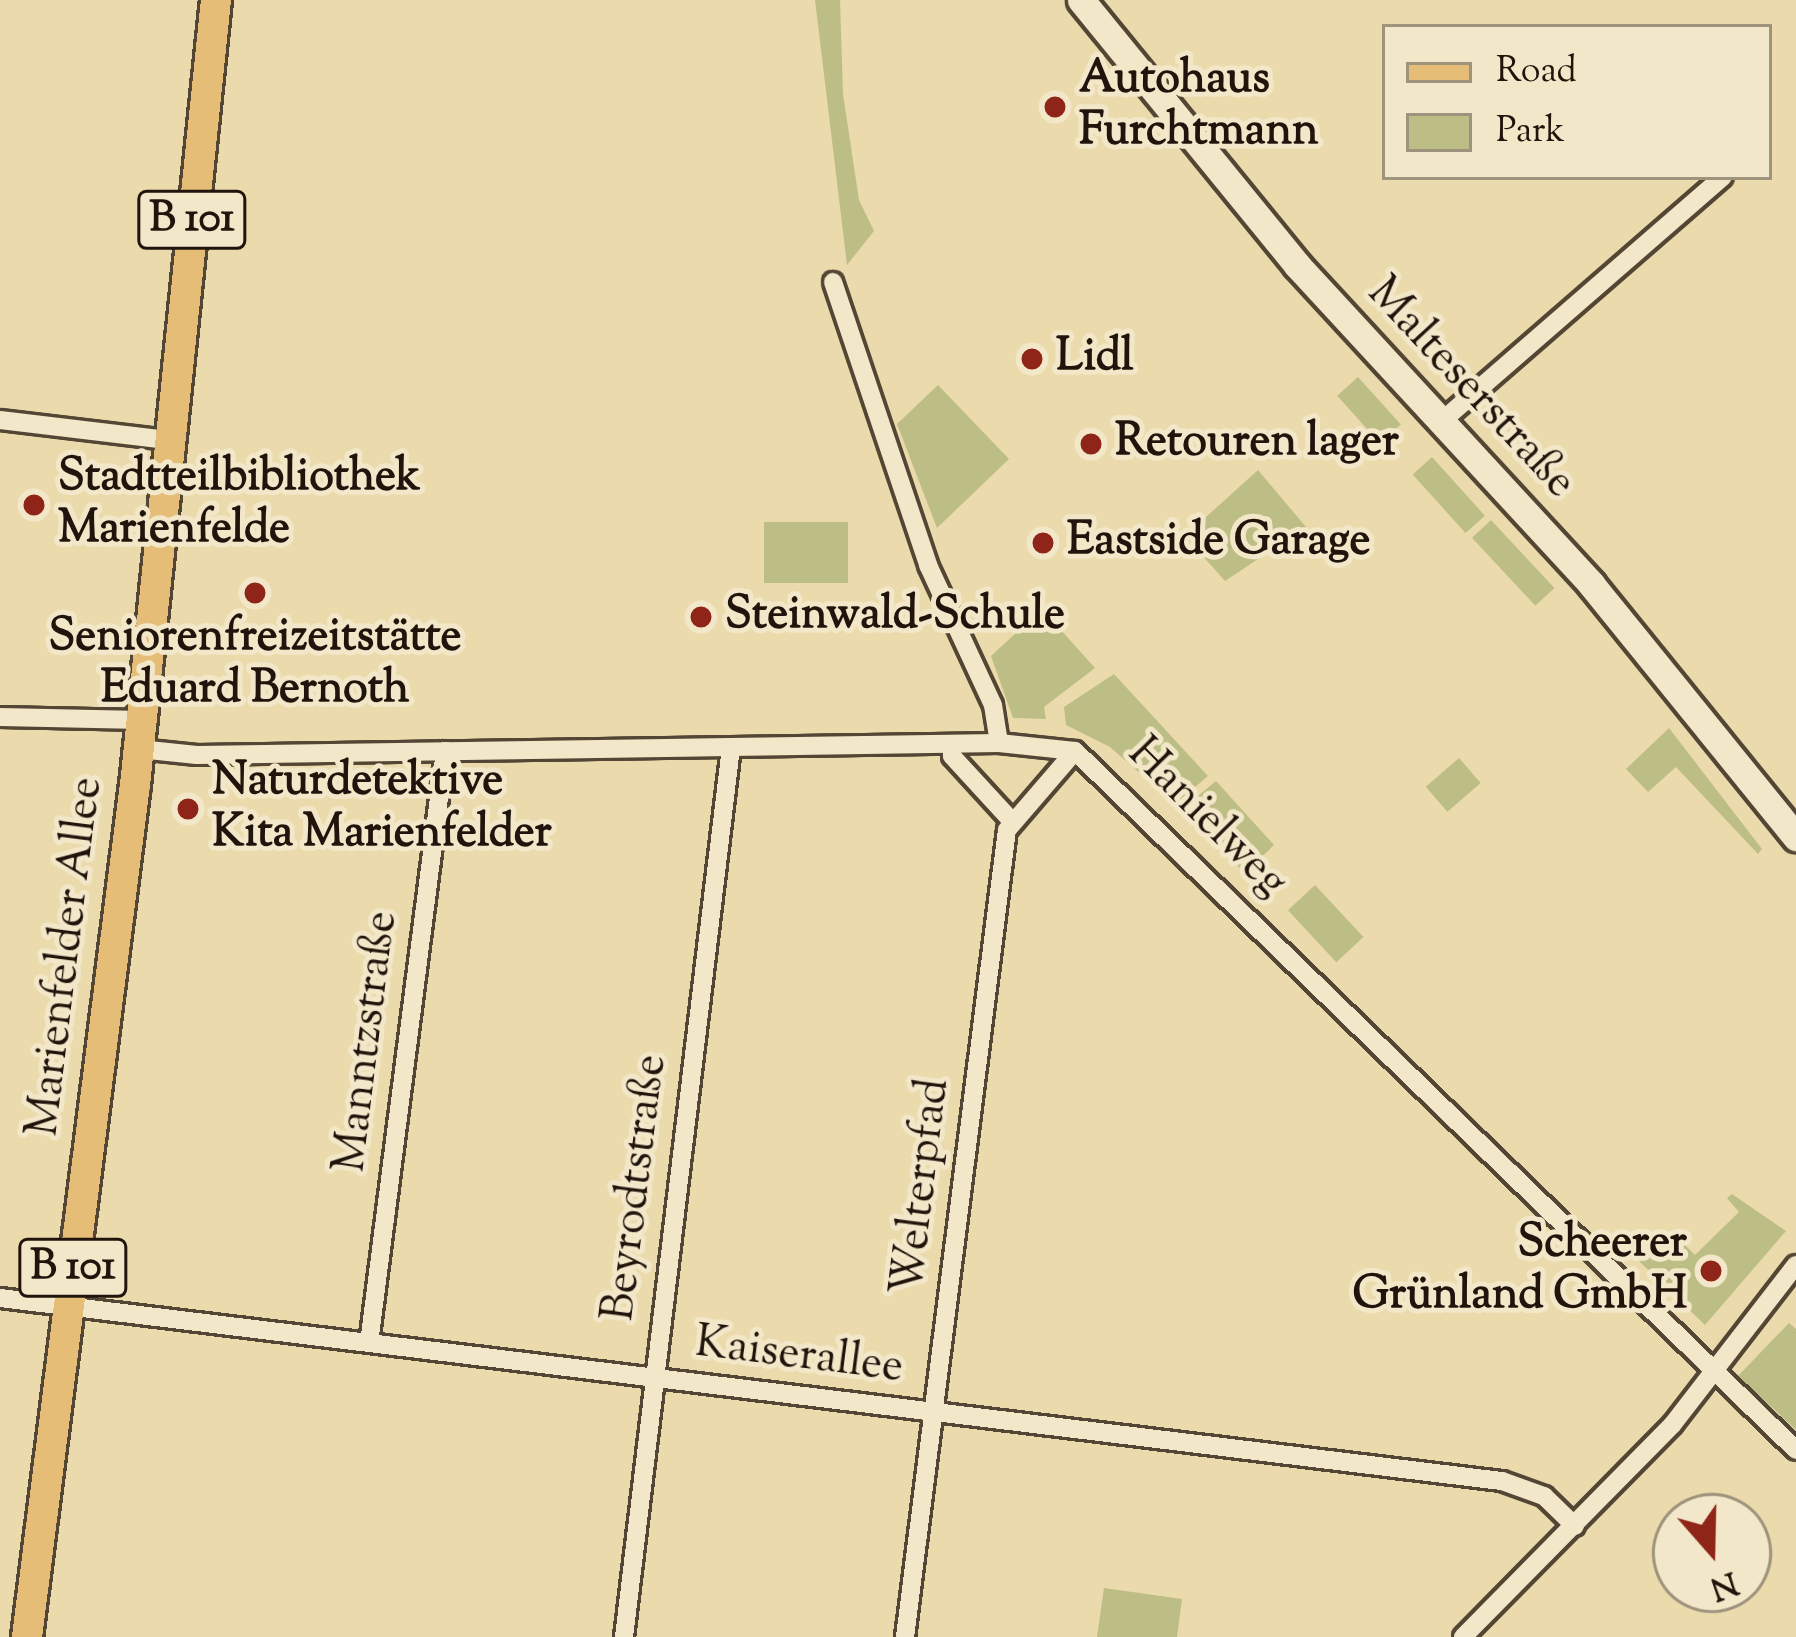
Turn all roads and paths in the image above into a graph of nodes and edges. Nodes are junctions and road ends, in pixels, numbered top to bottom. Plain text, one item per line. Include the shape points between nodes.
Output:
1 (216, 0) edge
2 (1081, 0) edge
3 (1717, 180) edge
4 (833, 282) dead end
5 (0, 421) edge
6 (1442, 421) junction
7 (167, 440) junction
8 (0, 717) edge
9 (140, 734) junction
10 (999, 743) junction
11 (952, 744) junction
12 (731, 748) junction
13 (445, 751) junction
14 (1075, 751) junction
15 (1010, 819) junction
16 (1796, 837) edge
17 (1796, 1265) edge
18 (0, 1298) edge
19 (68, 1307) junction
20 (369, 1343) junction
21 (1711, 1371) junction
22 (656, 1378) junction
23 (934, 1412) junction
24 (1796, 1450) edge
25 (1575, 1526) junction
26 (27, 1637) edge
27 (624, 1637) edge
28 (905, 1637) edge
29 (1463, 1637) edge

1 - 7 main road, Marienfelder Allee / B 101
2 - 6 main road, Malteserstraße via 1287,254
3 - 6 street
4 - 10 street via 928,565 993,705
5 - 7 street
6 - 16 main road, Malteserstraße via 1615,612
7 - 9 main road, Marienfelder Allee / B 101
8 - 9 street, Hanielweg
9 - 13 street, Hanielweg
9 - 19 main road, Marienfelder Allee / B 101
10 - 11 street, Hanielweg
10 - 14 street, Hanielweg
11 - 12 street, Hanielweg
11 - 15 street via 952,756
12 - 13 street, Hanielweg
12 - 22 street, Beyrodtstraße
13 - 20 street, Manntzstraße
14 - 15 street
14 - 21 street, Hanielweg
15 - 23 street, Welterpfad
17 - 21 street
18 - 19 street, Kaiserallee
19 - 20 street, Kaiserallee
19 - 26 main road, Marienfelder Allee / B 101
20 - 22 street, Kaiserallee
21 - 24 street, Hanielweg
21 - 25 street via 1673,1424
22 - 23 street, Kaiserallee
22 - 27 street, Beyrodtstraße
23 - 25 street, Kaiserallee via 1502,1481 1544,1496
23 - 28 street, Welterpfad
25 - 29 street

